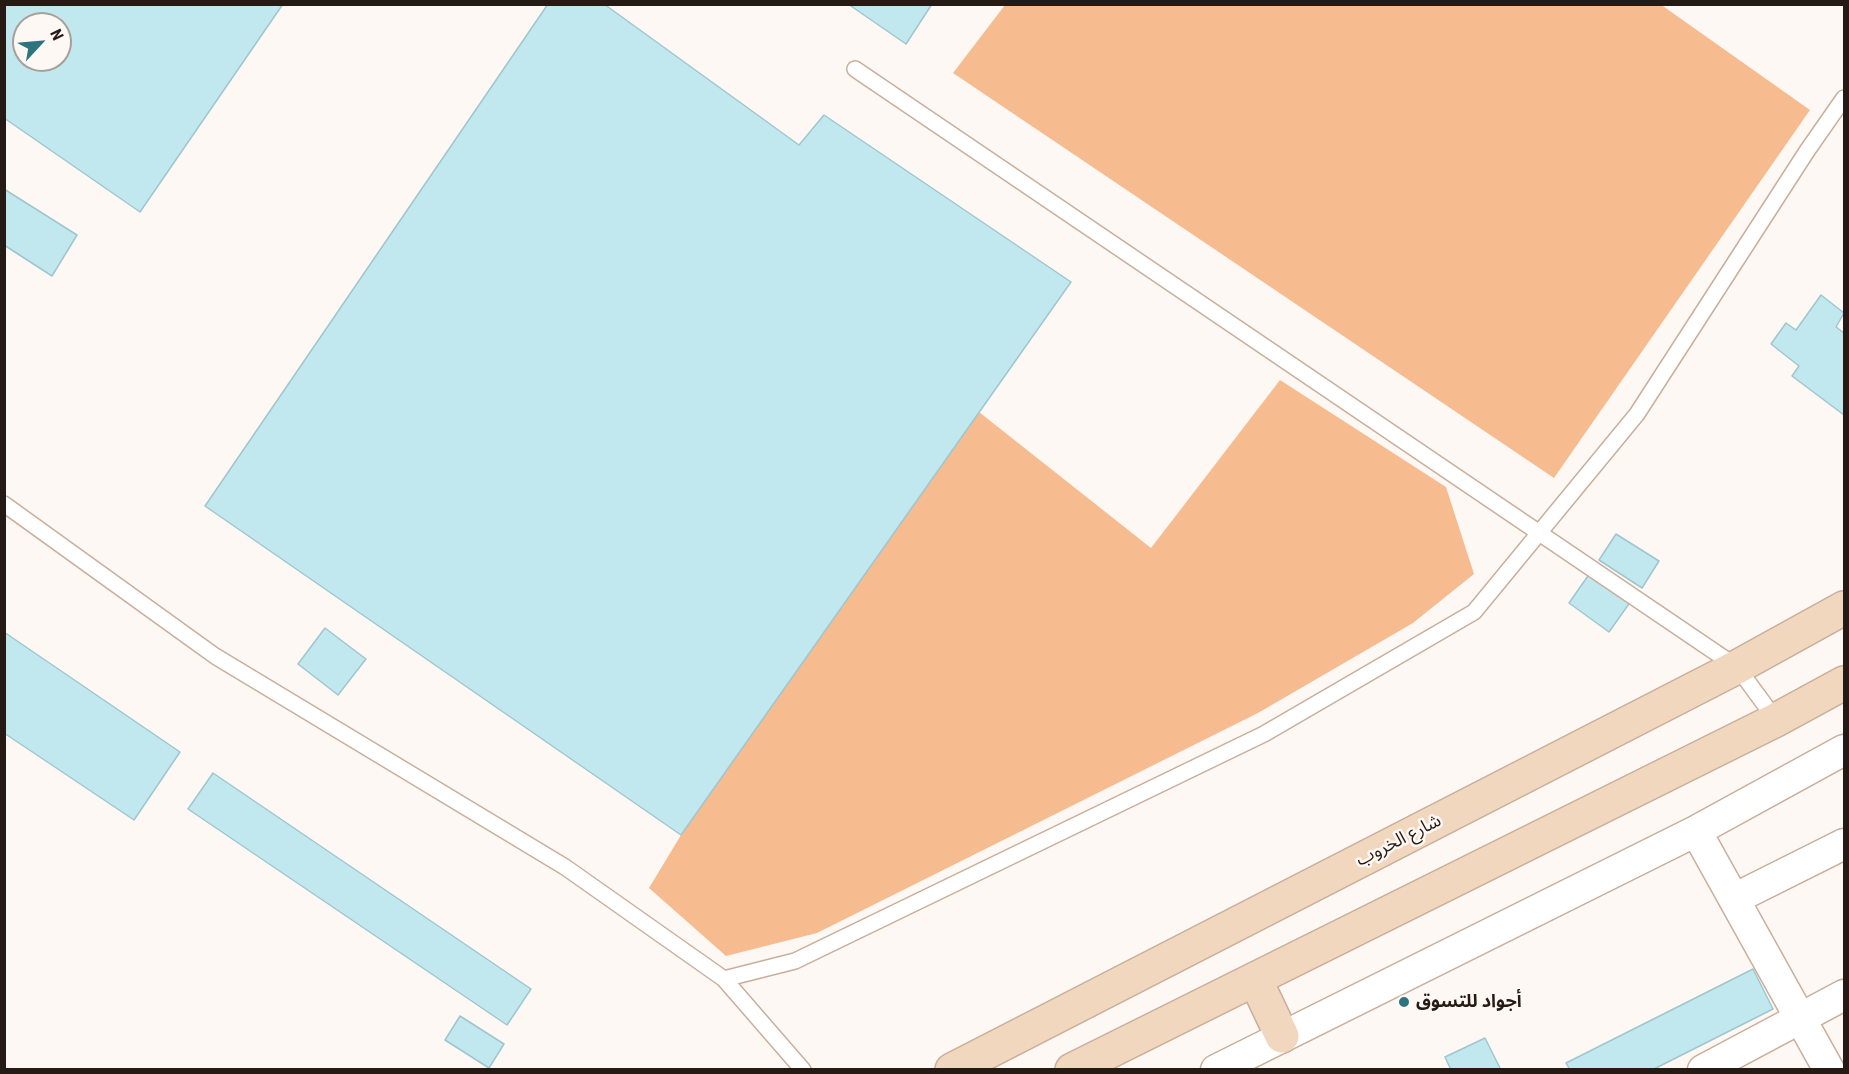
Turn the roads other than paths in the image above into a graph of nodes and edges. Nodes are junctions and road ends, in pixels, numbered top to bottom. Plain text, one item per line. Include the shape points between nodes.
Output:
1 (855, 69) dead end
2 (1845, 98) edge
3 (4, 504) edge
4 (1540, 531) junction
5 (1845, 608) edge
6 (1737, 667) junction
7 (1845, 683) edge
8 (1776, 720) junction
9 (1845, 750) edge
10 (1696, 831) junction
11 (1845, 844) edge
12 (1734, 898) junction
13 (1255, 978) junction
14 (724, 979) junction
15 (1845, 995) edge
16 (1801, 1016) junction
17 (1282, 1036) junction
18 (803, 1070) edge
19 (952, 1070) edge
20 (1072, 1070) edge
21 (1216, 1070) edge
22 (1703, 1070) edge
23 (1829, 1070) edge

1 - 4 lane
2 - 4 lane via 1637,414
3 - 14 lane via 215,656 566,867
4 - 6 lane
4 - 14 lane via 1474,612 1264,734 795,961
5 - 6 main road, شارع الخروب
6 - 8 lane
6 - 19 main road, شارع الخروب
7 - 8 main road
8 - 13 main road
9 - 10 street
10 - 12 street
10 - 17 street
11 - 12 street
12 - 16 street
13 - 17 main road
13 - 20 main road
14 - 18 lane
15 - 16 street
16 - 22 street
16 - 23 street
17 - 21 street

